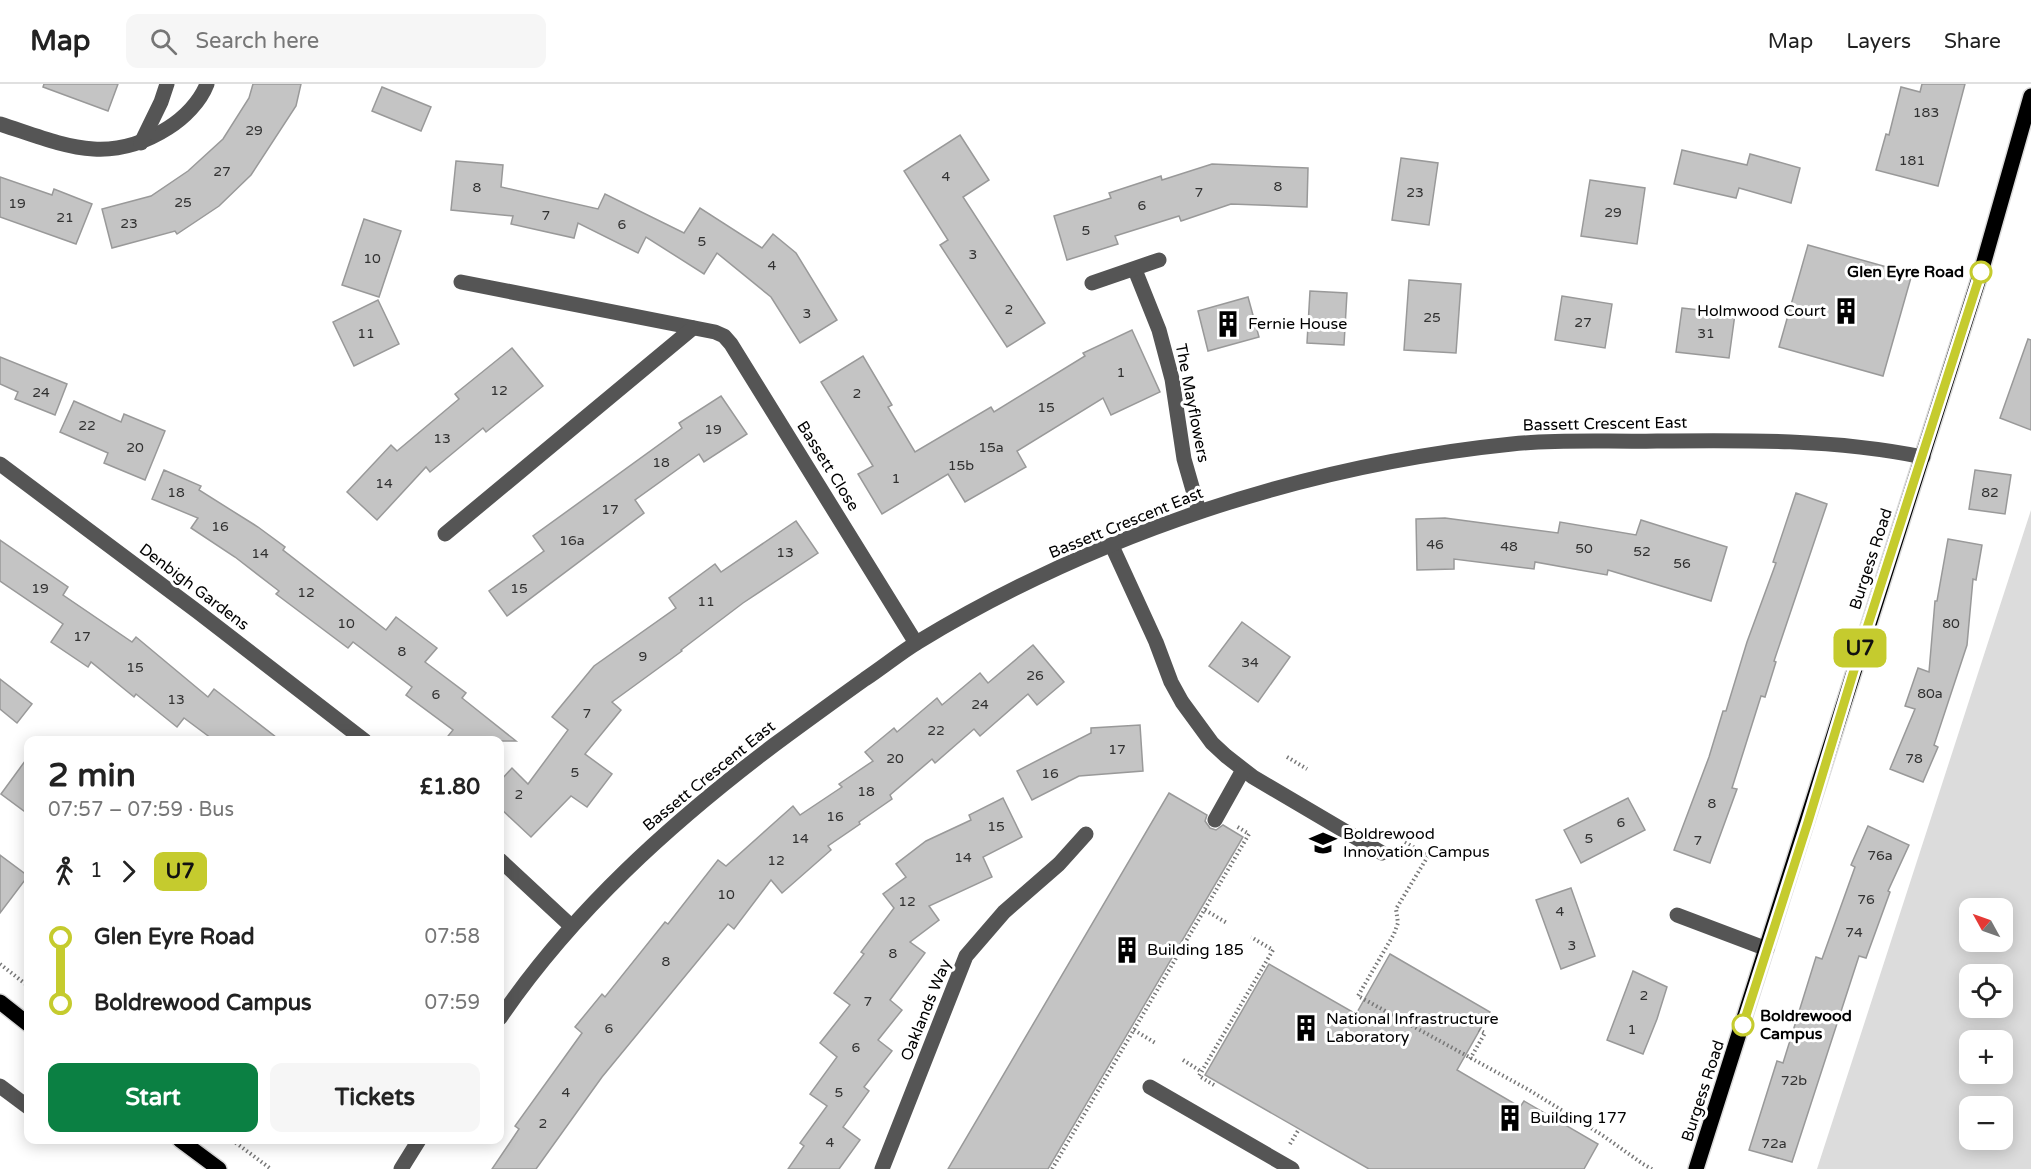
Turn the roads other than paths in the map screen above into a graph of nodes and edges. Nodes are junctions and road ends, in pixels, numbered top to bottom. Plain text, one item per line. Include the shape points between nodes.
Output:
1 (166, 84) edge
2 (207, 84) edge
3 (2031, 96) edge
4 (0, 124) edge
5 (141, 143) junction
6 (1159, 260) dead end
7 (1135, 270) junction
8 (461, 282) dead end
9 (1092, 284) dead end
10 (693, 328) junction
11 (1923, 457) junction
12 (0, 464) edge
13 (1199, 511) junction
14 (445, 534) dead end
15 (1112, 546) junction
16 (916, 643) junction
17 (359, 736) edge
18 (1244, 770) junction
19 (1221, 821) road end
20 (1086, 834) dead end
21 (1382, 853) dead end
22 (504, 864) edge
23 (1677, 915) dead end
24 (571, 926) junction
25 (1767, 949) junction
26 (0, 1002) edge
27 (504, 1012) edge
28 (24, 1021) edge
29 (0, 1086) edge
30 (1150, 1087) dead end
31 (24, 1104) edge
32 (185, 1144) edge
33 (417, 1144) edge
34 (219, 1169) edge
35 (401, 1169) edge
36 (882, 1169) edge
37 (1292, 1169) edge
38 (1696, 1169) edge

1 - 5 street
2 - 5 street via 180,121
3 - 11 main road, Burgess Road
4 - 5 street via 70,147 94,150
6 - 7 street
7 - 9 street
7 - 13 street, The Mayflowers via 1159,330 1172,379 1184,459
8 - 10 street, Bassett Close
10 - 14 street
10 - 16 street, Bassett Close via 715,332 731,344
11 - 13 street, Bassett Crescent East via 1842,445 1752,440 1516,444 1341,472
11 - 25 main road, Burgess Road
12 - 17 street, Denbigh Gardens
13 - 15 street, Bassett Crescent East
15 - 16 street, Bassett Crescent East via 990,602
15 - 18 street via 1182,702 1212,743
16 - 24 street, Bassett Crescent East via 737,774 628,868
18 - 19 street
18 - 21 street
20 - 36 street, Oaklands Way via 1059,864 1004,912 966,956
22 - 24 street
23 - 25 street
24 - 27 street, Bassett Crescent East
25 - 38 main road, Burgess Road
26 - 28 main road
29 - 31 street
30 - 37 street
32 - 34 main road
33 - 35 street

